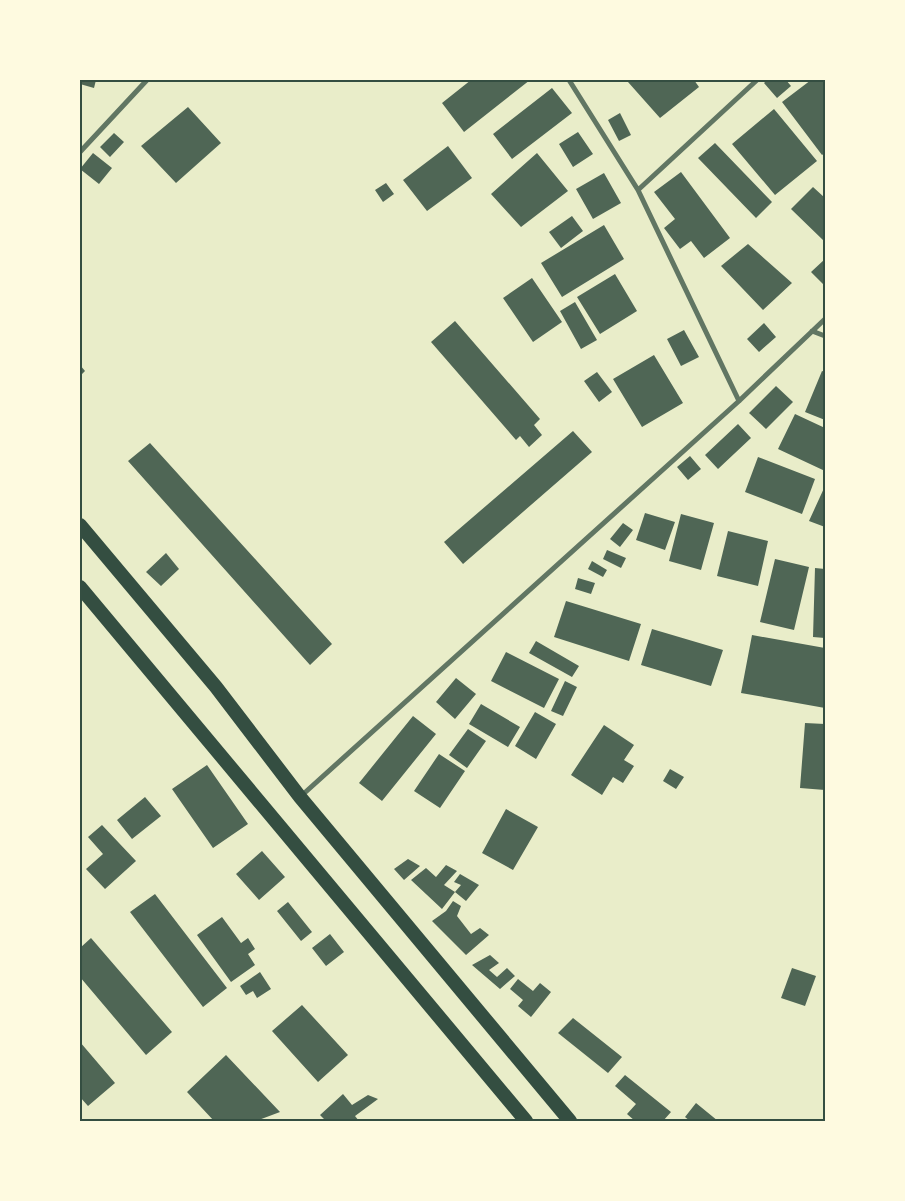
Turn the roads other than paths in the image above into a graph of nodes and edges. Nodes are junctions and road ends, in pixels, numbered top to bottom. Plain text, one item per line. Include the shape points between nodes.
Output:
1 (147, 80) edge
2 (569, 80) edge
3 (757, 80) edge
4 (80, 152) edge
5 (638, 190) junction
6 (825, 319) edge
7 (812, 331) junction
8 (825, 336) edge
9 (739, 402) junction
10 (80, 525) edge
11 (80, 587) edge
12 (300, 797) junction
13 (526, 1121) edge
14 (570, 1121) edge

1 - 4 street
2 - 5 street
3 - 5 street
5 - 9 street
6 - 7 street
7 - 8 street
7 - 9 street
9 - 12 street
10 - 12 highway via 216,687
11 - 13 highway
12 - 14 highway

